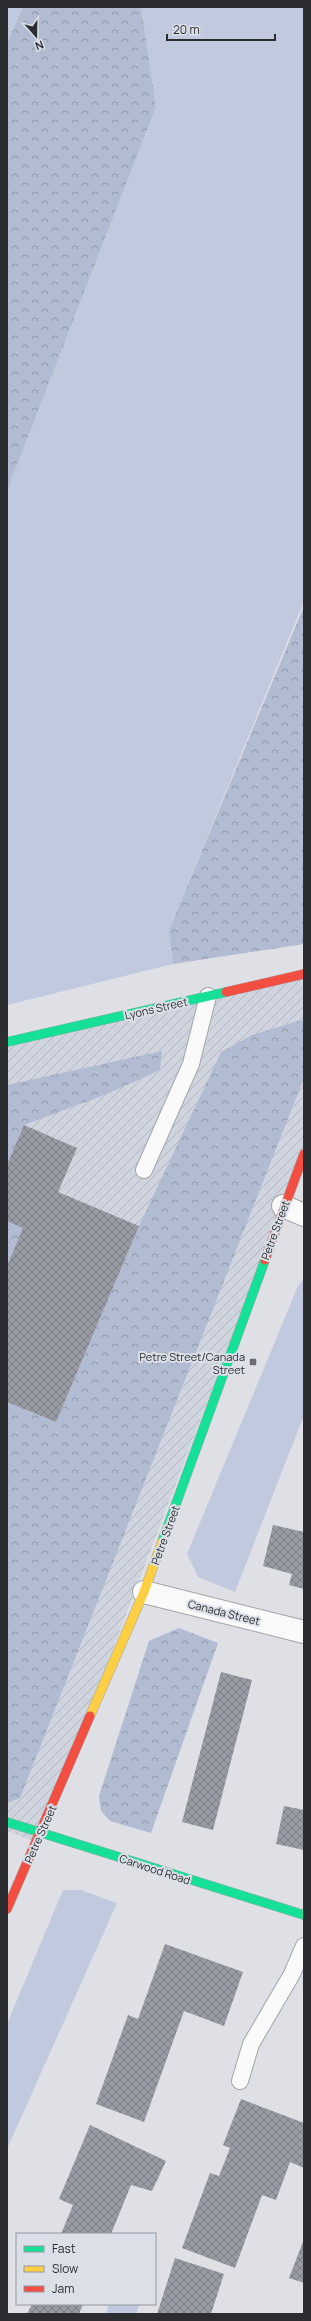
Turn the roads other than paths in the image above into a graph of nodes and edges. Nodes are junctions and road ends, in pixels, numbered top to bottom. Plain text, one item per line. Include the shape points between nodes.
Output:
1 (304, 974) edge
2 (208, 996) junction
3 (7, 1042) edge
4 (304, 1154) edge
5 (144, 1170) dead end
6 (284, 1206) junction
7 (304, 1215) edge
8 (144, 1592) junction
9 (304, 1632) edge
10 (7, 1822) edge
11 (41, 1832) junction
12 (7, 1909) edge
13 (304, 1915) edge
14 (304, 1946) edge
15 (240, 2081) dead end

1 - 2 street, Lyons Street
2 - 3 street, Lyons Street
2 - 5 lane via 191,1064
4 - 6 street, Petre Street
6 - 7 street
6 - 8 street, Petre Street
8 - 9 street, Canada Street
8 - 11 street, Petre Street
10 - 11 street, Carwood Road
11 - 12 street, Petre Street
11 - 13 street, Carwood Road
14 - 15 lane via 292,1974 251,2044

